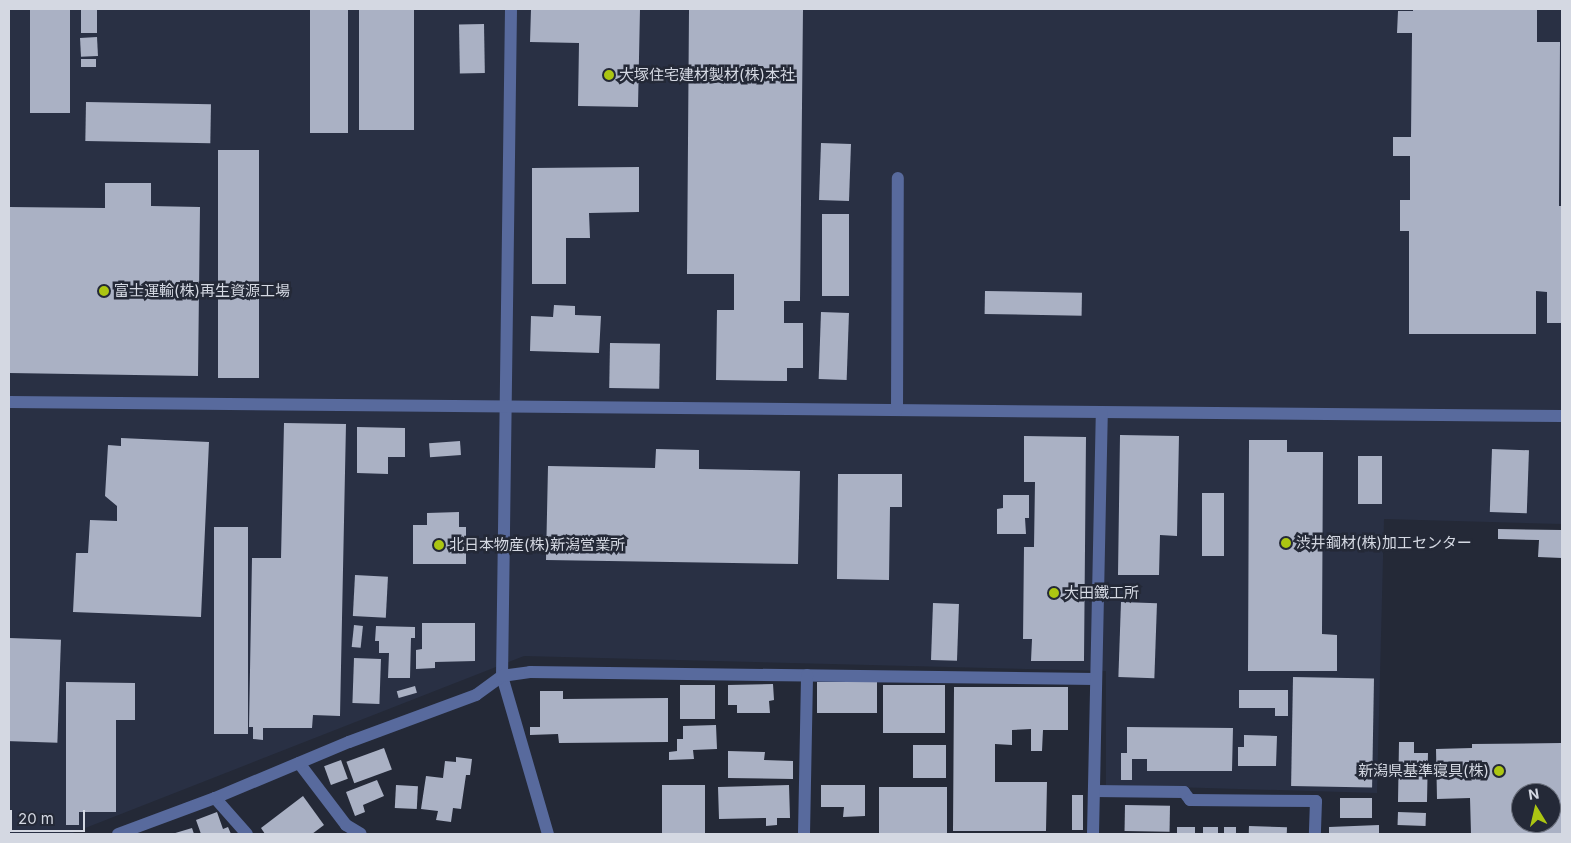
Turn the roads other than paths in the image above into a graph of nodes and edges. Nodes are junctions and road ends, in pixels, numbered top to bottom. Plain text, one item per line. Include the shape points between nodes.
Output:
1 (511, 9) edge
2 (898, 178) dead end
3 (9, 402) edge
4 (505, 406) junction
5 (897, 410) junction
6 (1102, 412) junction
7 (1562, 416) edge
8 (807, 675) junction
9 (502, 676) junction
10 (1095, 679) junction
11 (298, 763) junction
12 (1094, 791) junction
13 (215, 798) junction
14 (118, 834) edge
15 (247, 834) edge
16 (361, 834) edge
17 (548, 834) edge
18 (804, 834) edge
19 (1094, 834) edge
20 (1315, 834) edge

1 - 4 street
2 - 5 street
3 - 4 street
4 - 5 street
4 - 9 street
5 - 6 street
6 - 7 street
6 - 10 street
8 - 9 street via 530,672
8 - 10 street
8 - 18 street
9 - 11 street via 476,695
9 - 17 street
10 - 12 street
11 - 13 street
11 - 16 street via 346,825
12 - 19 street
12 - 20 street via 1184,792 1190,800 1316,801
13 - 14 street
13 - 15 street

